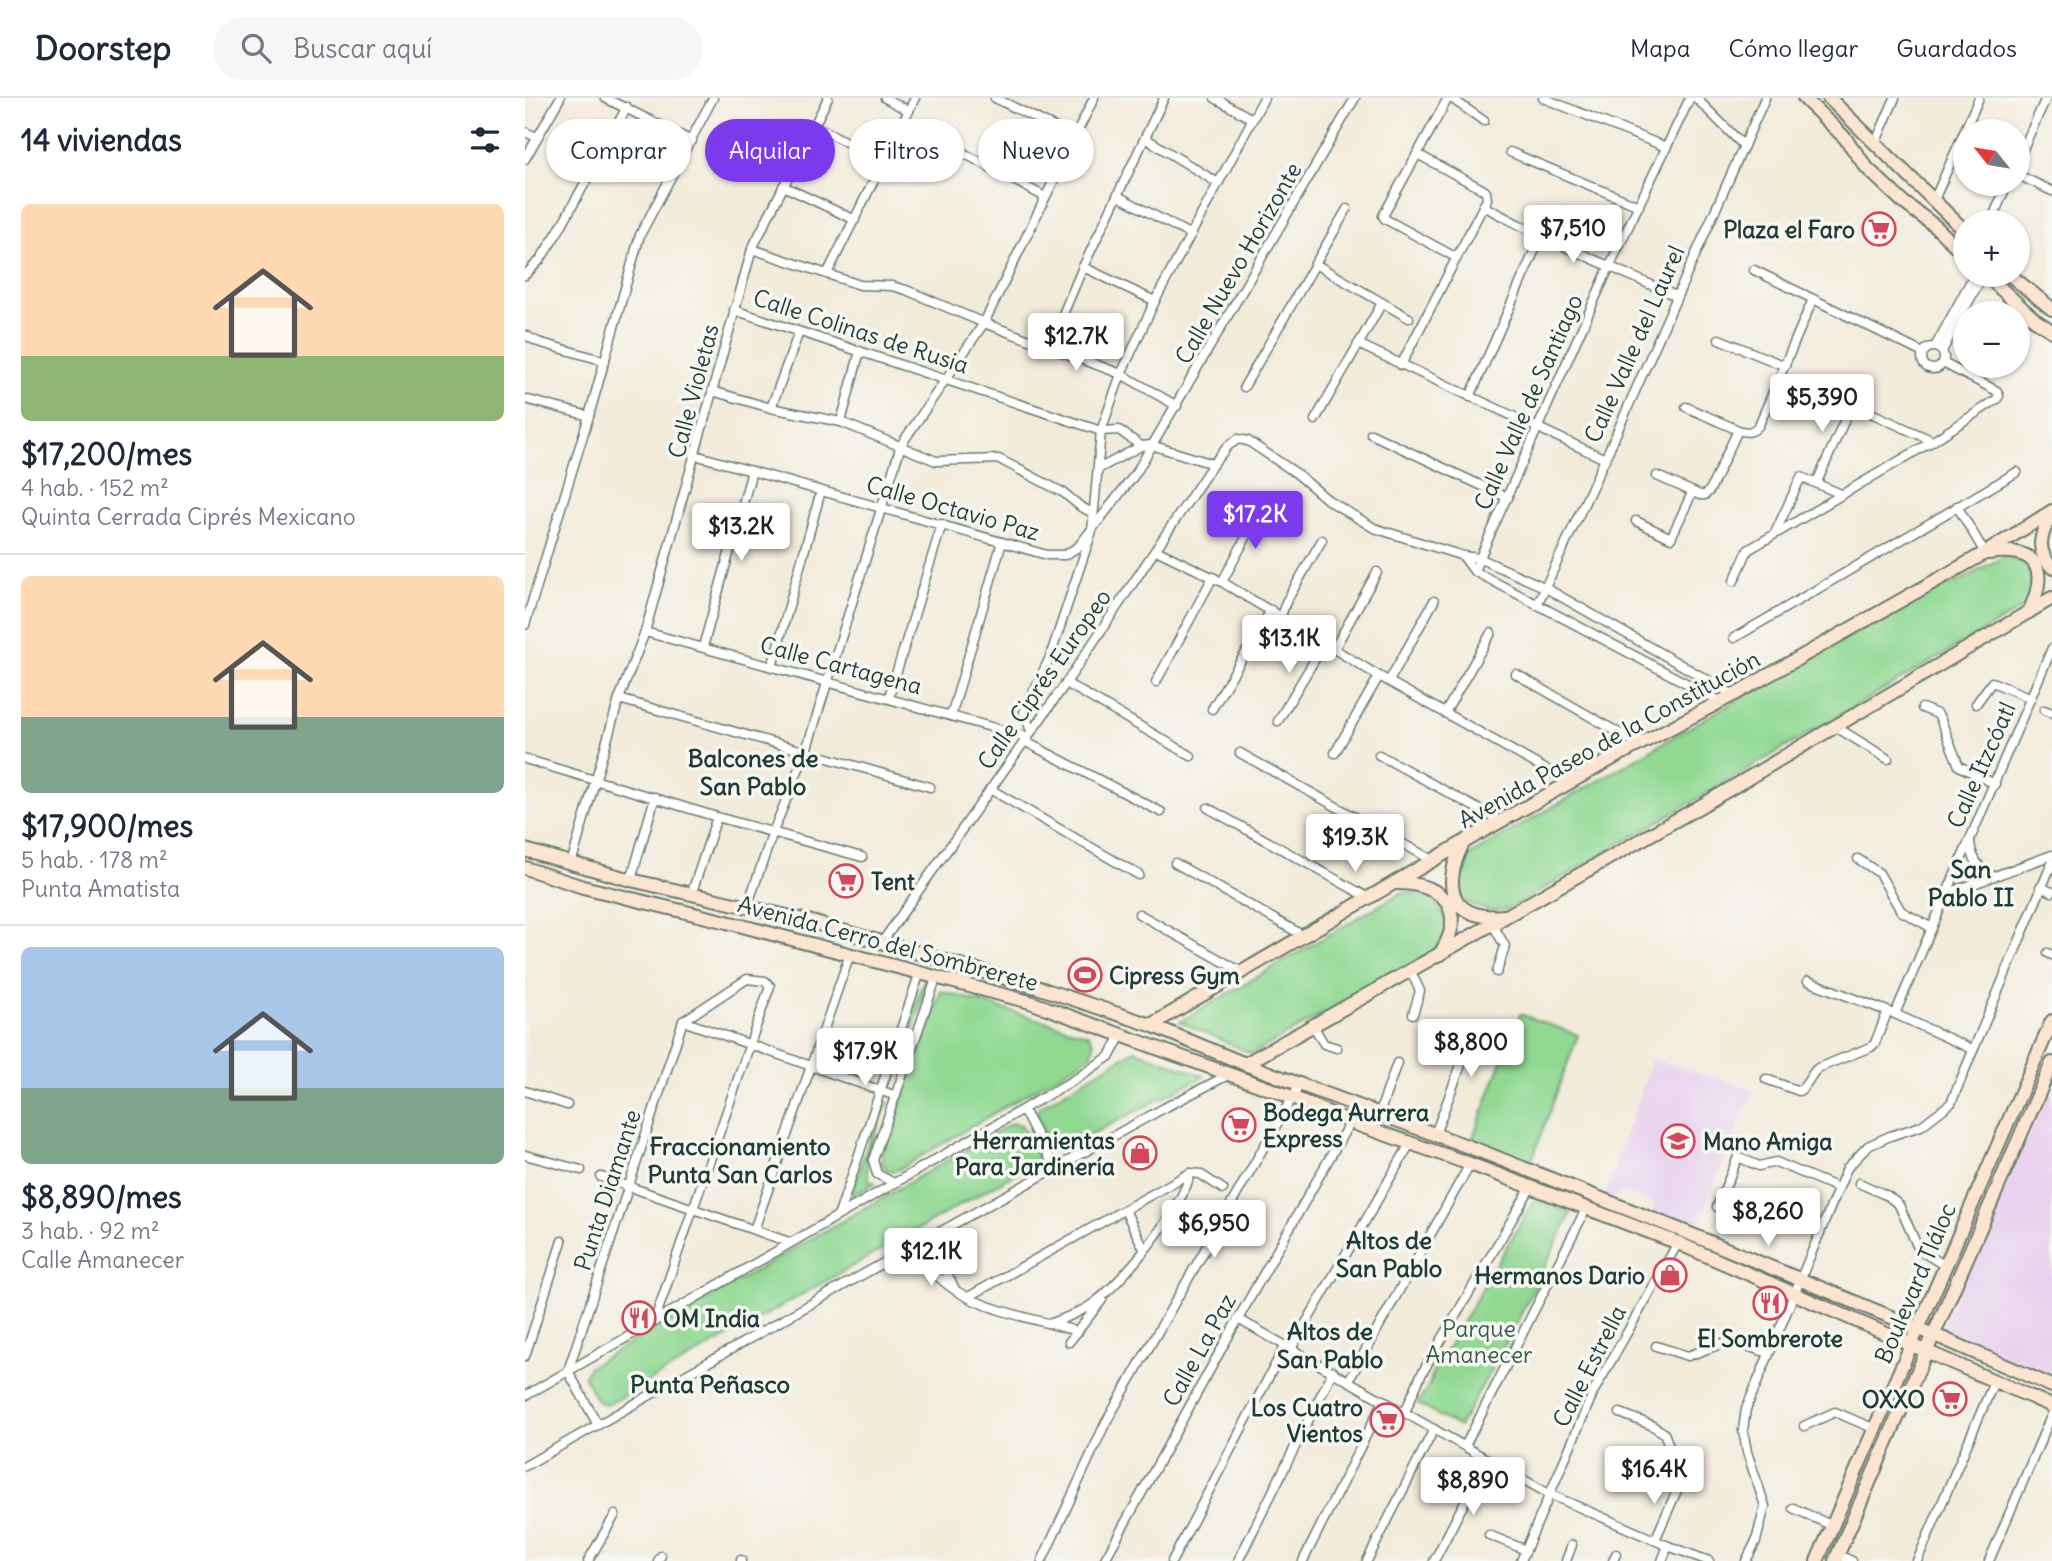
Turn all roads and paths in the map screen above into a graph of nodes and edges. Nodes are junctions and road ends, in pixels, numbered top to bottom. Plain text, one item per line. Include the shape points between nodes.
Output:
1 (560, 98) edge
2 (605, 98) edge
3 (713, 98) edge
4 (828, 98) edge
5 (884, 98) edge
6 (915, 98) edge
7 (995, 98) edge
8 (1017, 98) edge
9 (1094, 98) edge
10 (1164, 98) edge
11 (1215, 98) edge
12 (1263, 98) edge
13 (1356, 98) edge
14 (1449, 98) edge
15 (1543, 98) edge
16 (1691, 98) edge
17 (1696, 98) edge
18 (1765, 98) edge
19 (1804, 98) edge
20 (1829, 98) edge
21 (1895, 98) edge
22 (1979, 98) edge
23 (2046, 98) edge
24 (627, 107) junction
25 (1013, 107) junction
26 (909, 111) junction
27 (650, 119) edge
28 (817, 119) edge
29 (905, 119) edge
30 (1037, 119) edge
31 (1083, 119) edge
32 (1252, 119) junction
33 (1484, 121) dead end
34 (525, 132) edge
35 (2030, 133) edge
36 (537, 137) junction
37 (1145, 138) junction
38 (691, 141) edge
39 (1875, 144) junction
40 (1744, 146) junction
41 (1666, 147) junction
42 (1510, 152) dead end
43 (964, 153) edge
44 (1417, 154) junction
45 (525, 159) edge
46 (2030, 181) edge
47 (669, 182) edge
48 (785, 182) edge
49 (874, 182) edge
50 (1052, 182) edge
51 (1218, 183) junction
52 (783, 186) junction
53 (2052, 191) edge
54 (1118, 196) junction
55 (1045, 197) junction
56 (1934, 200) junction
57 (1483, 206) junction
58 (1639, 206) junction
59 (1347, 209) dead end
60 (1953, 219) edge
61 (855, 220) junction
62 (1191, 235) junction
63 (1541, 236) junction
64 (1953, 243) edge
65 (752, 249) junction
66 (1457, 258) junction
67 (1315, 264) junction
68 (1610, 265) junction
69 (1083, 267) junction
70 (1753, 270) dead end
71 (827, 274) junction
72 (525, 275) edge
73 (1968, 287) edge
74 (1977, 287) edge
75 (1998, 287) edge
76 (2025, 287) edge
77 (1676, 296) junction
78 (1813, 299) junction
79 (1155, 301) junction
80 (1382, 303) junction
81 (2052, 309) edge
82 (734, 310) junction
83 (1409, 318) dead end
84 (983, 323) junction
85 (2052, 331) edge
86 (799, 332) junction
87 (525, 335) edge
88 (1946, 335) junction
89 (1719, 339) dead end
90 (1358, 344) junction
91 (1049, 347) junction
92 (1939, 349) junction
93 (860, 351) junction
94 (1923, 353) junction
95 (605, 361) junction
96 (1943, 363) junction
97 (1401, 365) junction
98 (1785, 366) junction
99 (1121, 374) junction
100 (946, 378) junction
101 (1244, 387) dead end
102 (712, 391) junction
103 (1471, 397) junction
104 (526, 401) edge
105 (1177, 406) junction
106 (1686, 407) dead end
107 (771, 408) junction
108 (589, 416) junction
109 (1315, 420) dead end
110 (841, 422) junction
111 (1536, 428) junction
112 (1101, 430) junction
113 (1738, 430) junction
114 (1371, 434) dead end
115 (1933, 441) junction
116 (1151, 445) junction
117 (901, 446) junction
118 (1141, 446) junction
119 (695, 455) junction
120 (1605, 459) junction
121 (1213, 464) junction
122 (1098, 469) junction
123 (752, 471) junction
124 (2017, 472) dead end
125 (1657, 476) dead end
126 (1817, 482) junction
127 (821, 491) junction
128 (1692, 493) junction
129 (1841, 494) junction
130 (1508, 498) junction
131 (1263, 506) dead end
132 (1957, 506) junction
133 (882, 508) junction
134 (1093, 513) junction
135 (2052, 513) edge
136 (1636, 521) dead end
137 (942, 524) junction
138 (1092, 531) junction
139 (1775, 533) junction
140 (1322, 540) dead end
141 (1002, 542) junction
142 (1156, 550) junction
143 (1985, 553) junction
144 (1463, 556) junction
145 (1479, 558) junction
146 (2052, 567) edge
147 (1474, 570) junction
148 (1377, 572) dead end
149 (1213, 577) junction
150 (1734, 581) dead end
151 (1222, 582) junction
152 (1545, 587) junction
153 (525, 590) edge
154 (534, 593) junction
155 (2052, 598) edge
156 (1434, 601) dead end
157 (1537, 605) junction
158 (1271, 610) junction
159 (2028, 612) junction
160 (1281, 616) junction
161 (525, 625) edge
162 (645, 632) junction
163 (1491, 633) dead end
164 (1734, 638) dead end
165 (1324, 644) junction
166 (703, 647) junction
167 (2052, 648) edge
168 (1334, 649) junction
169 (772, 667) junction
170 (1516, 674) dead end
171 (1380, 676) junction
172 (828, 680) junction
173 (1389, 681) junction
174 (1156, 682) dead end
175 (1066, 683) junction
176 (1734, 695) junction
177 (890, 698) junction
178 (2031, 698) junction
179 (619, 699) junction
180 (1720, 701) junction
181 (1976, 704) dead end
182 (1922, 708) dead end
183 (1212, 709) dead end
184 (1445, 713) junction
185 (951, 716) junction
186 (1278, 721) dead end
187 (1836, 727) junction
188 (1027, 737) junction
189 (1640, 746) junction
190 (806, 751) junction
191 (1240, 753) dead end
192 (1335, 753) dead end
193 (1379, 755) dead end
194 (1191, 756) dead end
195 (525, 759) edge
196 (1888, 759) dead end
197 (597, 780) junction
198 (1570, 783) junction
199 (1995, 784) junction
200 (930, 787) dead end
201 (990, 789) junction
202 (655, 797) junction
203 (1208, 808) dead end
204 (1161, 812) dead end
205 (717, 817) junction
206 (1502, 822) junction
207 (773, 832) junction
208 (1970, 838) junction
209 (1463, 843) junction
210 (525, 850) edge
211 (2052, 855) edge
212 (862, 857) dead end
213 (1858, 859) dead end
214 (1432, 860) junction
215 (1175, 863) dead end
216 (2052, 863) edge
217 (571, 864) junction
218 (525, 868) edge
219 (1139, 875) dead end
220 (1990, 876) junction
221 (631, 880) junction
222 (1395, 883) junction
223 (661, 887) junction
224 (2040, 887) junction
225 (2052, 892) edge
226 (1946, 894) junction
227 (691, 895) junction
228 (1369, 898) junction
229 (657, 905) junction
230 (747, 907) junction
231 (1139, 914) dead end
232 (1509, 916) junction
233 (1493, 925) junction
234 (1932, 928) junction
235 (1304, 936) junction
236 (882, 942) junction
237 (850, 954) junction
238 (1438, 957) junction
239 (1240, 971) junction
240 (920, 972) junction
241 (1411, 972) junction
242 (1497, 972) dead end
243 (937, 976) junction
244 (1808, 981) dead end
245 (1413, 1014) dead end
246 (1891, 1014) junction
247 (683, 1021) junction
248 (2052, 1021) edge
249 (1150, 1025) junction
250 (1476, 1025) dead end
251 (1314, 1027) junction
252 (1121, 1035) junction
253 (749, 1044) junction
254 (1337, 1048) dead end
255 (1972, 1049) junction
256 (1397, 1063) dead end
257 (2052, 1063) edge
258 (1245, 1064) junction
259 (812, 1066) junction
260 (1228, 1074) junction
261 (1766, 1079) dead end
262 (1300, 1084) junction
263 (525, 1091) edge
264 (880, 1091) junction
265 (896, 1096) junction
266 (1292, 1097) junction
267 (567, 1105) dead end
268 (1023, 1110) junction
269 (1379, 1114) junction
270 (1350, 1122) junction
271 (1435, 1135) junction
272 (1411, 1142) junction
273 (525, 1155) edge
274 (1470, 1164) junction
275 (1055, 1168) junction
276 (581, 1170) dead end
277 (1190, 1173) junction
278 (601, 1177) dead end
279 (894, 1183) junction
280 (1859, 1183) dead end
281 (629, 1186) junction
282 (1531, 1186) junction
283 (1838, 1188) junction
284 (1223, 1189) dead end
285 (1587, 1207) junction
286 (1717, 1207) dead end
287 (691, 1208) junction
288 (1125, 1210) junction
289 (839, 1214) junction
290 (754, 1230) junction
291 (1683, 1231) junction
292 (929, 1238) junction
293 (562, 1241) dead end
294 (789, 1242) junction
295 (1678, 1243) junction
296 (916, 1245) junction
297 (1144, 1249) junction
298 (1944, 1265) junction
299 (1801, 1280) junction
300 (956, 1289) junction
301 (1111, 1289) junction
302 (1795, 1294) junction
303 (968, 1297) junction
304 (1238, 1319) junction
305 (654, 1321) junction
306 (1052, 1323) junction
307 (1918, 1328) junction
308 (1078, 1332) junction
309 (1934, 1335) junction
310 (527, 1338) edge
311 (1069, 1342) dead end
312 (1911, 1345) junction
313 (1657, 1346) dead end
314 (1288, 1348) junction
315 (1927, 1352) junction
316 (1769, 1353) junction
317 (525, 1356) edge
318 (568, 1371) junction
319 (1333, 1371) junction
320 (1349, 1380) junction
321 (1994, 1382) junction
322 (2052, 1387) edge
323 (525, 1396) edge
324 (1384, 1400) junction
325 (2052, 1406) edge
326 (1405, 1412) junction
327 (1620, 1413) dead end
328 (2052, 1414) edge
329 (598, 1425) junction
330 (1804, 1426) dead end
331 (1434, 1429) junction
332 (1875, 1429) junction
333 (1465, 1446) junction
334 (1487, 1459) junction
335 (525, 1466) edge
336 (1549, 1494) junction
337 (1793, 1508) dead end
338 (615, 1515) dead end
339 (1833, 1526) junction
340 (1489, 1535) dead end
341 (1655, 1540) junction
342 (1572, 1545) dead end
343 (1668, 1546) junction
344 (1526, 1550) junction
345 (1837, 1558) edge
346 (588, 1561) edge
347 (1042, 1561) edge
348 (1104, 1561) edge
349 (1172, 1561) edge
350 (1238, 1561) edge
351 (1303, 1561) edge
352 (1367, 1561) edge
353 (1434, 1561) edge
354 (1521, 1561) edge
355 (1566, 1561) edge
356 (1662, 1561) edge
357 (1709, 1561) edge
358 (1746, 1561) edge
359 (1817, 1561) edge
360 (1852, 1561) edge
361 (1917, 1561) edge
362 (1989, 1561) edge

1 - 36 street
2 - 24 street
3 - 38 street
4 - 28 street, Calle Violetas
5 - 26 street
6 - 26 street
7 - 25 street
8 - 25 street
9 - 31 street
10 - 37 street
11 - 32 street
12 - 32 street
13 - 105 street, Calle Nuevo Horizonte
14 - 33 street
14 - 44 street
15 - 41 street
16 - 41 street, Calle Valle de Santiago
17 - 40 street
18 - 40 street, Calle Valle del Laurel
19 - 64 main road via 1845,138 1867,168
20 - 39 main road
21 - 39 street
22 - 56 street
23 - 35 street
24 - 27 street
24 - 72 street via 559,230
25 - 30 street
26 - 29 street
32 - 51 street
34 - 36 street
36 - 45 street
37 - 51 street
37 - 54 street
39 - 56 main road
40 - 77 street, Calle Valle del Laurel
41 - 58 street, Calle Valle de Santiago
42 - 58 street
43 - 55 street
44 - 57 street via 1486,192
44 - 66 street via 1383,216
46 - 53 street
47 - 95 street via 640,235
48 - 52 street, Calle Violetas
49 - 61 street
50 - 55 street
51 - 62 street
52 - 61 street
52 - 65 street, Calle Violetas
54 - 62 street
54 - 69 street
55 - 84 street
56 - 60 main road
57 - 63 street
57 - 66 street
58 - 68 street, Calle Valle de Santiago
59 - 67 street
61 - 71 street
62 - 79 street
63 - 68 street
63 - 103 street
65 - 71 street
65 - 82 street, Calle Violetas
66 - 97 street
67 - 80 street
67 - 101 street
68 - 77 street
68 - 111 street, Calle Valle de Santiago
69 - 79 street
69 - 91 street
70 - 78 street
71 - 84 street via 860,285 892,286
73 - 88 street
74 - 88 street
75 - 85 main road
76 - 81 main road
77 - 120 street, Calle Valle del Laurel
78 - 94 street
78 - 98 street
79 - 99 street
80 - 83 street
80 - 90 street
82 - 86 street, Calle Colinas de Rusia
82 - 102 street, Calle Violetas
84 - 91 street
84 - 100 street
86 - 93 street, Calle Colinas de Rusia
86 - 107 street
87 - 95 street
88 - 92 street
89 - 98 street
90 - 97 street
90 - 109 street
91 - 99 street
92 - 94 street via 1928,348
92 - 96 street
93 - 100 street, Calle Colinas de Rusia
93 - 110 street
94 - 96 street via 1928,368
95 - 108 street
96 - 115 street via 1999,396
97 - 103 street
98 - 113 street via 1759,425 1752,432
99 - 105 street
99 - 112 street
100 - 112 street, Calle Colinas de Rusia
100 - 117 street
102 - 107 street
102 - 119 street, Calle Violetas
103 - 111 street
104 - 108 street
105 - 116 street, Calle Nuevo Horizonte
106 - 113 street
107 - 110 street
108 - 154 street
110 - 117 street
111 - 120 street
111 - 130 street, Calle Valle de Santiago
112 - 118 street, Calle Colinas de Rusia via 1119,430
112 - 122 street
113 - 128 street via 1710,490 1702,496
114 - 130 street
115 - 126 street via 1853,405
115 - 129 street
116 - 118 street
116 - 121 street
116 - 138 street, Calle Octavio Paz
117 - 133 street
117 - 134 street via 936,461 999,459
118 - 122 street
119 - 123 street, Calle Octavio Paz
119 - 162 street, Calle Violetas
120 - 152 street, Calle Valle del Laurel
121 - 142 street, Calle Ciprés Europeo
121 - 144 street, Calle Ciprés Europeo via 1238,439 1248,441 1374,528
122 - 134 street
123 - 127 street, Calle Octavio Paz
123 - 166 street
124 - 132 street
125 - 128 street
126 - 129 street
126 - 139 street via 1798,479
127 - 133 street, Calle Octavio Paz
127 - 169 street
128 - 136 street via 1671,538
129 - 139 street
130 - 145 street, Calle Valle de Santiago
131 - 151 street
132 - 143 street
132 - 164 street
133 - 137 street, Calle Octavio Paz
133 - 172 street
134 - 138 street
135 - 143 main road, Avenida Paseo de la Constitución
135 - 146 main road via 2041,540 2044,557
137 - 141 street, Calle Octavio Paz
137 - 177 street
138 - 141 street, Calle Octavio Paz via 1065,555 1047,555
138 - 188 street via 1050,657 1024,712
139 - 150 street via 1745,553
140 - 160 street
141 - 185 street
142 - 149 street
142 - 175 street, Calle Ciprés Europeo
143 - 159 main road via 2016,551 2035,566 2040,583
143 - 176 main road, Avenida Paseo de la Constitución
144 - 145 street
144 - 147 street
145 - 147 street, Calle Valle de Santiago
145 - 152 street
147 - 157 street
148 - 168 street
149 - 151 street
149 - 174 street
151 - 158 street
152 - 157 street, Calle Valle del Laurel
152 - 176 street
153 - 154 street
154 - 161 street
155 - 159 main road
156 - 173 street
157 - 180 street
158 - 160 street
158 - 183 street
159 - 187 main road
160 - 165 street
162 - 166 street, Calle Cartagena
162 - 179 street, Calle Violetas
163 - 184 street
165 - 168 street
165 - 186 street
166 - 169 street, Calle Cartagena
167 - 178 street, Calle Itzcóatl
168 - 171 street
169 - 172 street, Calle Cartagena
170 - 189 street
171 - 173 street
171 - 192 street
172 - 177 street, Calle Cartagena
172 - 190 street
173 - 184 street
175 - 188 street, Calle Ciprés Europeo
175 - 194 street
176 - 180 main road, Avenida Paseo de la Constitución
177 - 185 street, Calle Cartagena
178 - 181 street via 1992,682
178 - 199 street, Calle Itzcóatl
179 - 190 street
179 - 197 street, Calle Violetas
180 - 189 main road, Avenida Paseo de la Constitución
182 - 199 street via 1940,718 1959,766
184 - 198 street
185 - 188 street, Calle Cartagena
187 - 196 street
187 - 232 main road
188 - 201 street, Calle Ciprés Europeo
188 - 204 street, Calle Cartagena
189 - 198 main road, Avenida Paseo de la Constitución
190 - 200 street
190 - 207 street
191 - 214 street
193 - 206 street
195 - 197 street
197 - 202 street
197 - 217 street, Calle Violetas
198 - 206 main road, Avenida Paseo de la Constitución
199 - 208 street, Calle Itzcóatl
201 - 219 street
201 - 236 street, Calle Ciprés Europeo
202 - 205 street
202 - 221 street
203 - 228 street
205 - 207 street
205 - 227 street
206 - 209 main road, Avenida Paseo de la Constitución
207 - 212 street
207 - 230 street
208 - 220 street via 1973,858
208 - 226 street, Calle Itzcóatl
209 - 214 main road, Avenida Paseo de la Constitución
209 - 232 main road via 1451,876 1455,898 1477,915
210 - 217 main road, Avenida Cerro del Sombrerete
211 - 220 street
213 - 234 street via 1879,873 1901,911
214 - 222 main road, Avenida Paseo de la Constitución
215 - 235 street
216 - 224 street
217 - 221 main road, Avenida Cerro del Sombrerete
218 - 229 main road, Avenida Cerro del Sombrerete
220 - 226 street
221 - 223 main road, Avenida Cerro del Sombrerete
222 - 228 main road, Avenida Paseo de la Constitución
222 - 238 main road via 1426,886 1448,904 1452,931
223 - 227 main road, Avenida Cerro del Sombrerete
223 - 229 main road
224 - 225 street
224 - 255 street
226 - 234 street, Calle Itzcóatl
227 - 230 main road, Avenida Cerro del Sombrerete
228 - 235 main road, Avenida Paseo de la Constitución
229 - 237 main road, Avenida Cerro del Sombrerete
230 - 236 main road, Avenida Cerro del Sombrerete
231 - 239 street
232 - 233 main road
233 - 238 main road
233 - 242 street via 1505,946
234 - 246 street, Calle Itzcóatl
235 - 239 main road, Avenida Paseo de la Constitución
236 - 249 main road, Avenida Cerro del Sombrerete
237 - 240 main road, Avenida Cerro del Sombrerete
237 - 259 street
238 - 241 main road
239 - 249 main road, Avenida Paseo de la Constitución
240 - 243 main road, Avenida Cerro del Sombrerete
240 - 264 street
241 - 245 street via 1420,991
241 - 251 main road
243 - 252 main road, Avenida Cerro del Sombrerete via 1030,1002
243 - 265 street
244 - 246 street
246 - 255 street
246 - 261 street, Calle Itzcóatl via 1871,1047 1818,1068 1799,1091
247 - 253 street
247 - 253 street via 747,979 765,981 770,986
247 - 281 street, Punta Diamante
248 - 298 main road, Boulevard Tláloc
249 - 258 main road, Avenida Cerro del Sombrerete
250 - 271 street
251 - 254 street via 1324,1044
251 - 258 main road
252 - 260 main road, Avenida Cerro del Sombrerete
252 - 268 street via 1110,1056
253 - 259 street
253 - 287 street
255 - 283 street via 1951,1103 1921,1126 1868,1146 1847,1168
256 - 269 street
257 - 309 main road, Boulevard Tláloc
258 - 262 main road, Avenida Cerro del Sombrerete
259 - 264 street
259 - 290 street
260 - 266 main road, Avenida Cerro del Sombrerete
260 - 275 street
262 - 266 street
262 - 269 main road, Avenida Cerro del Sombrerete
263 - 267 street
264 - 265 street
264 - 289 street
265 - 279 street via 873,1160 877,1174
266 - 270 main road, Avenida Cerro del Sombrerete
266 - 347 street via 1105,1424
268 - 275 street
268 - 279 street
269 - 271 main road, Avenida Cerro del Sombrerete
270 - 272 main road, Avenida Cerro del Sombrerete
270 - 304 street, Calle La Paz
271 - 291 main road, Avenida Cerro del Sombrerete
272 - 274 main road, Avenida Cerro del Sombrerete
272 - 314 street
273 - 276 street
274 - 282 main road, Avenida Cerro del Sombrerete
274 - 320 street
275 - 292 street
277 - 284 street
277 - 288 street
277 - 297 street via 1167,1221
278 - 281 street
279 - 289 street
280 - 298 street via 1894,1199 1919,1250
281 - 287 street
281 - 318 street, Punta Diamante
282 - 285 main road, Avenida Cerro del Sombrerete
282 - 326 street via 1421,1375
283 - 286 street via 1776,1162 1759,1166 1738,1157
283 - 299 street
285 - 295 main road, Avenida Cerro del Sombrerete
285 - 333 street
287 - 290 street
287 - 305 street
288 - 297 street
288 - 303 street
289 - 294 street
290 - 294 street
291 - 295 street, Calle Estrella
291 - 299 main road, Avenida Cerro del Sombrerete
292 - 296 street
292 - 300 street
293 - 310 street
294 - 305 street
295 - 302 main road, Avenida Cerro del Sombrerete
295 - 336 street, Calle Estrella via 1594,1391
296 - 300 street via 935,1273
296 - 329 street
297 - 301 street
298 - 307 main road, Boulevard Tláloc
299 - 302 street
299 - 307 main road, Avenida Cerro del Sombrerete
300 - 303 street
301 - 306 street via 1091,1305
301 - 308 street
302 - 312 main road, Avenida Cerro del Sombrerete
302 - 316 street
303 - 306 street
304 - 314 street
304 - 348 street, Calle La Paz
305 - 318 street
306 - 308 street
307 - 309 main road, Avenida Cerro del Sombrerete
307 - 312 main road, Boulevard Tláloc
308 - 311 street
309 - 315 main road, Boulevard Tláloc
309 - 322 main road, Avenida Cerro del Sombrerete
310 - 317 street
312 - 315 main road, Avenida Cerro del Sombrerete
312 - 332 main road, Boulevard Tláloc
313 - 316 street via 1688,1356 1729,1341
314 - 319 street
314 - 349 street
315 - 321 main road, Avenida Cerro del Sombrerete
315 - 345 main road, Boulevard Tláloc
316 - 358 street via 1746,1409 1743,1430 1765,1506
318 - 323 street
318 - 329 street
319 - 320 street
319 - 350 street
320 - 324 street
321 - 325 main road, Avenida Cerro del Sombrerete
321 - 361 street
324 - 326 street
324 - 351 street
326 - 331 street
327 - 341 street via 1664,1433 1680,1479
328 - 362 street
329 - 335 street
330 - 332 street via 1835,1412
331 - 333 street
331 - 352 street
332 - 339 main road, Boulevard Tláloc
333 - 334 street
334 - 336 street
334 - 353 street
336 - 341 street
336 - 344 street, Calle Estrella
337 - 339 street
338 - 346 street
339 - 359 main road, Boulevard Tláloc
340 - 344 street
341 - 343 street
342 - 355 street
343 - 356 street
343 - 357 street
344 - 354 street, Calle Estrella
345 - 360 street

